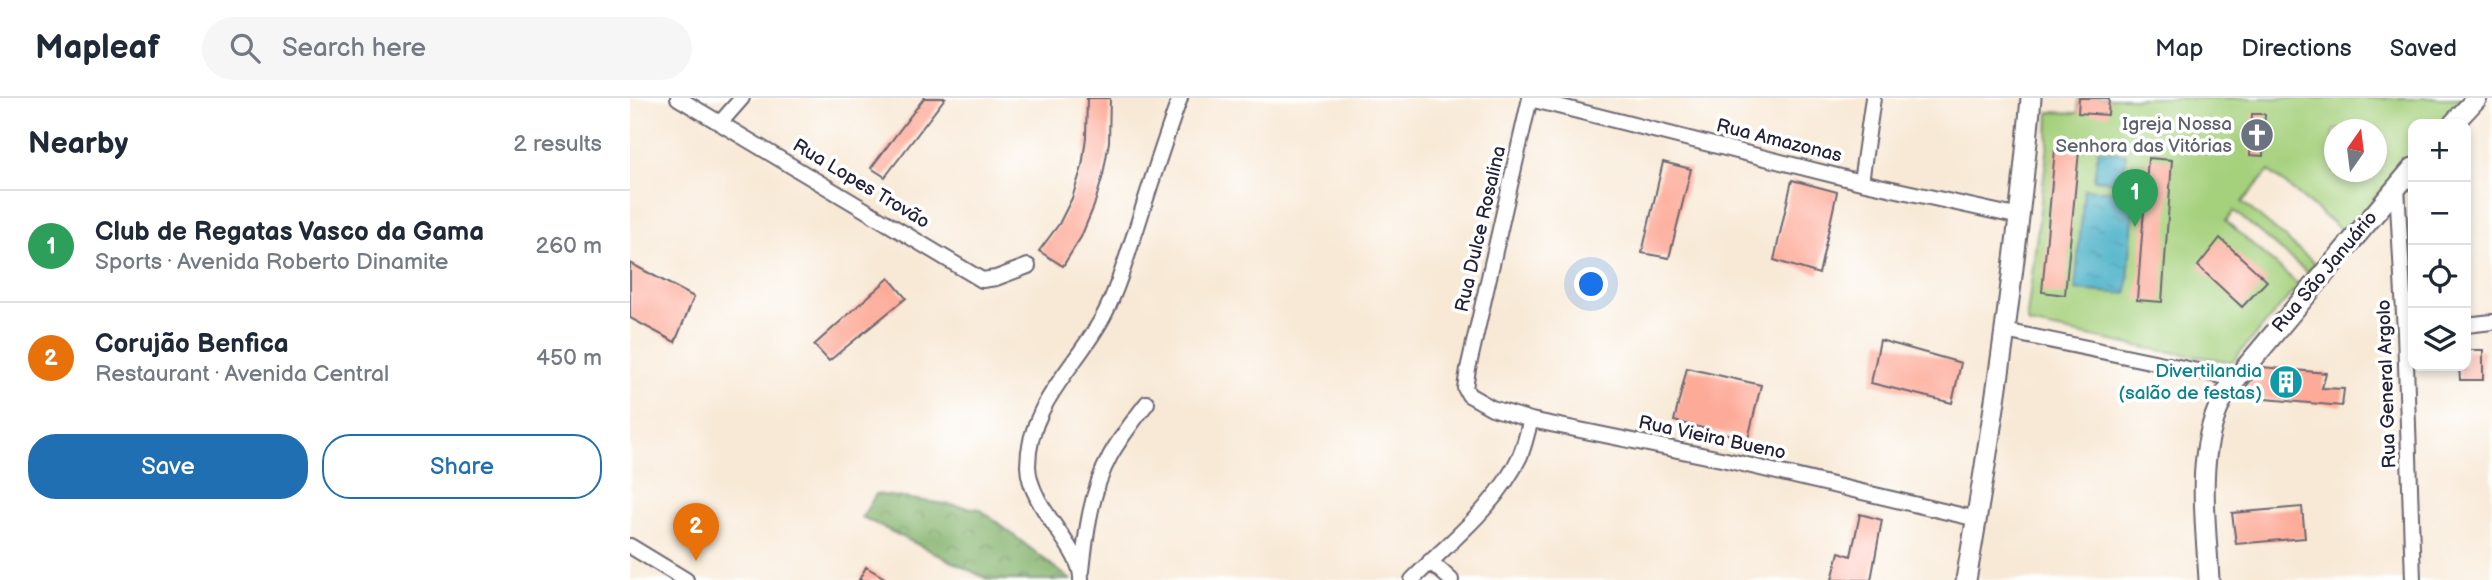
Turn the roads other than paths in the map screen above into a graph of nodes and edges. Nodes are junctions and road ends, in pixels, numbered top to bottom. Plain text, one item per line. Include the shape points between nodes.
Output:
1 (678, 98) edge
2 (742, 98) edge
3 (1180, 98) edge
4 (1873, 98) edge
5 (2031, 98) edge
6 (2477, 98) edge
7 (1530, 99) edge
8 (2458, 119) edge
9 (720, 123) junction
10 (2408, 174) edge
11 (1861, 182) junction
12 (2397, 186) junction
13 (2020, 217) junction
14 (1028, 266) dead end
15 (2408, 320) edge
16 (2492, 322) edge
17 (2471, 324) edge
18 (2005, 331) junction
19 (1468, 369) joint
20 (2410, 371) edge
21 (2236, 379) junction
22 (1147, 403) dead end
23 (1531, 420) junction
24 (1977, 519) junction
25 (630, 546) edge
26 (1430, 561) junction
27 (1084, 577) edge
28 (687, 580) edge
29 (1412, 580) edge
30 (1451, 580) edge
31 (1966, 580) edge
32 (2209, 580) edge
33 (2413, 580) edge

1 - 9 street, Rua Lopes Trovão
2 - 9 street
3 - 27 street via 1104,315 1054,388 1034,429 1028,467 1036,499
4 - 11 street
5 - 13 street
6 - 8 street
7 - 11 street, Rua Amazonas
7 - 19 street, Rua Dulce Rosalina
9 - 14 street, Rua Lopes Trovão via 982,280
10 - 12 street, Rua São Januário
11 - 13 street, Rua Amazonas
12 - 15 street, Rua General Argolo
12 - 21 street, Rua São Januário
13 - 18 street
16 - 17 street
18 - 21 street
18 - 24 street
19 - 23 street, Rua Vieira Bueno via 1465,388 1469,395
20 - 33 street, Rua General Argolo
21 - 32 street, Rua São Januário via 2221,401 2205,463
22 - 27 street via 1100,476 1085,535
23 - 24 street, Rua Vieira Bueno
23 - 26 street via 1520,456 1497,492
24 - 31 street
25 - 28 street
26 - 29 street
26 - 30 street

